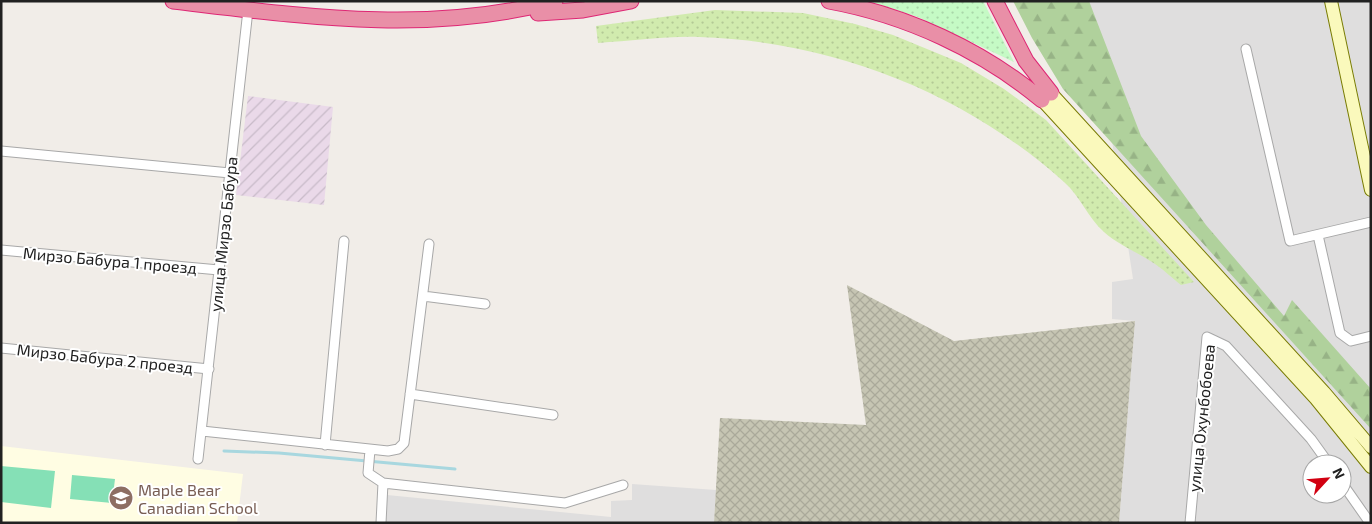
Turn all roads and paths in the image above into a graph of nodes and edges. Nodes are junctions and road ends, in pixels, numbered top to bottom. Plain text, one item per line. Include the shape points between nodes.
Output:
1 (173, 1) edge
2 (555, 1) edge
3 (631, 1) edge
4 (829, 1) edge
5 (995, 1) edge
6 (1331, 1) edge
7 (248, 10) junction
8 (476, 17) junction
9 (1246, 48) dead end
10 (1046, 97) junction
11 (1, 151) edge
12 (230, 173) junction
13 (1371, 190) edge
14 (1371, 222) edge
15 (1318, 235) junction
16 (344, 241) dead end
17 (429, 244) dead end
18 (1, 250) edge
19 (219, 270) junction
20 (423, 296) junction
21 (485, 304) dead end
22 (1371, 336) edge
23 (1, 348) edge
24 (209, 369) junction
25 (410, 394) junction
26 (553, 415) dead end
27 (202, 431) junction
28 (325, 445) junction
29 (1371, 447) edge
30 (370, 450) junction
31 (1322, 454) edge
32 (198, 458) dead end
33 (1371, 467) edge
34 (383, 483) junction
35 (623, 485) dead end
36 (1352, 497) edge
37 (381, 523) edge
38 (1190, 523) edge
39 (1370, 523) edge

1 - 7 highway
2 - 8 highway
3 - 8 highway via 582,10
4 - 10 highway via 888,16 942,38 987,60
5 - 10 highway
6 - 13 main road
7 - 8 highway via 362,20 430,21
7 - 12 street, улица Мирзо Бабура
9 - 15 street via 1290,241
10 - 29 main road via 1324,392
10 - 33 main road via 1316,399
11 - 12 street
12 - 19 street, улица Мирзо Бабура
14 - 15 street
15 - 22 street via 1340,333 1351,341
16 - 28 street
17 - 20 street
18 - 19 street, Мирзо Бабура 1 проезд
19 - 24 street, улица Мирзо Бабура
20 - 21 street
20 - 25 street
23 - 24 street, Мирзо Бабура 2 проезд
24 - 27 street, улица Мирзо Бабура
25 - 26 street
25 - 30 street via 404,443 393,451
27 - 28 street
27 - 32 street, улица Мирзо Бабура
28 - 30 street
30 - 34 street via 368,474
31 - 38 street, улица Охунбобоева via 1226,346 1208,337
34 - 35 street via 565,503
34 - 37 street
36 - 39 street

